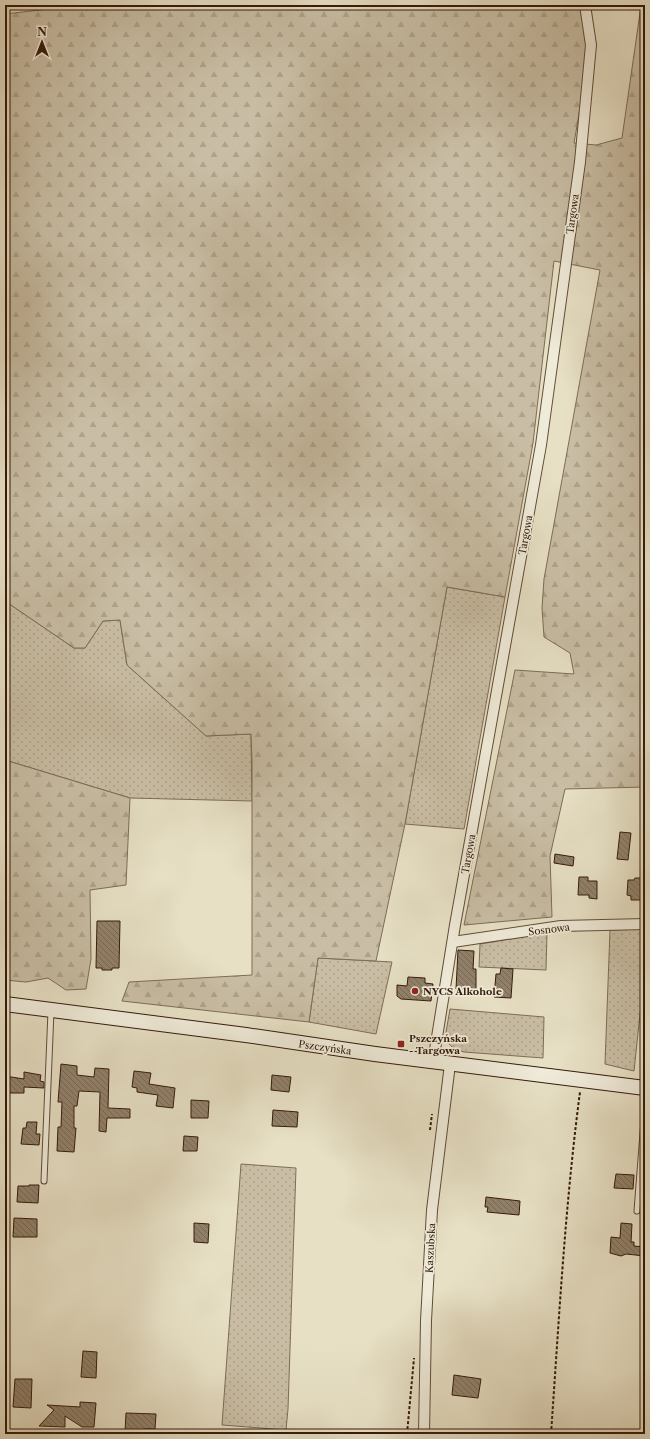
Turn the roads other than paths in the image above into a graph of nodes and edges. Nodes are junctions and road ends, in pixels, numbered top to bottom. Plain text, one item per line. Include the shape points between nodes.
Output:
1 (585, 5) edge
2 (645, 924) edge
3 (453, 942) junction
4 (5, 1004) edge
5 (51, 1010) junction
6 (433, 1062) junction
7 (450, 1064) junction
8 (645, 1088) edge
9 (645, 1107) edge
10 (44, 1181) dead end
11 (636, 1211) dead end
12 (424, 1434) edge

1 - 3 street, Targowa via 591,45 584,123 541,445
2 - 3 street, Sosnowa via 561,926
3 - 6 street, Targowa
4 - 5 main road, Pszczyńska
5 - 6 main road, Pszczyńska
5 - 10 lane
6 - 7 main road, Pszczyńska
7 - 8 main road, Pszczyńska
7 - 12 street, Kaszubska via 432,1210
9 - 11 lane

